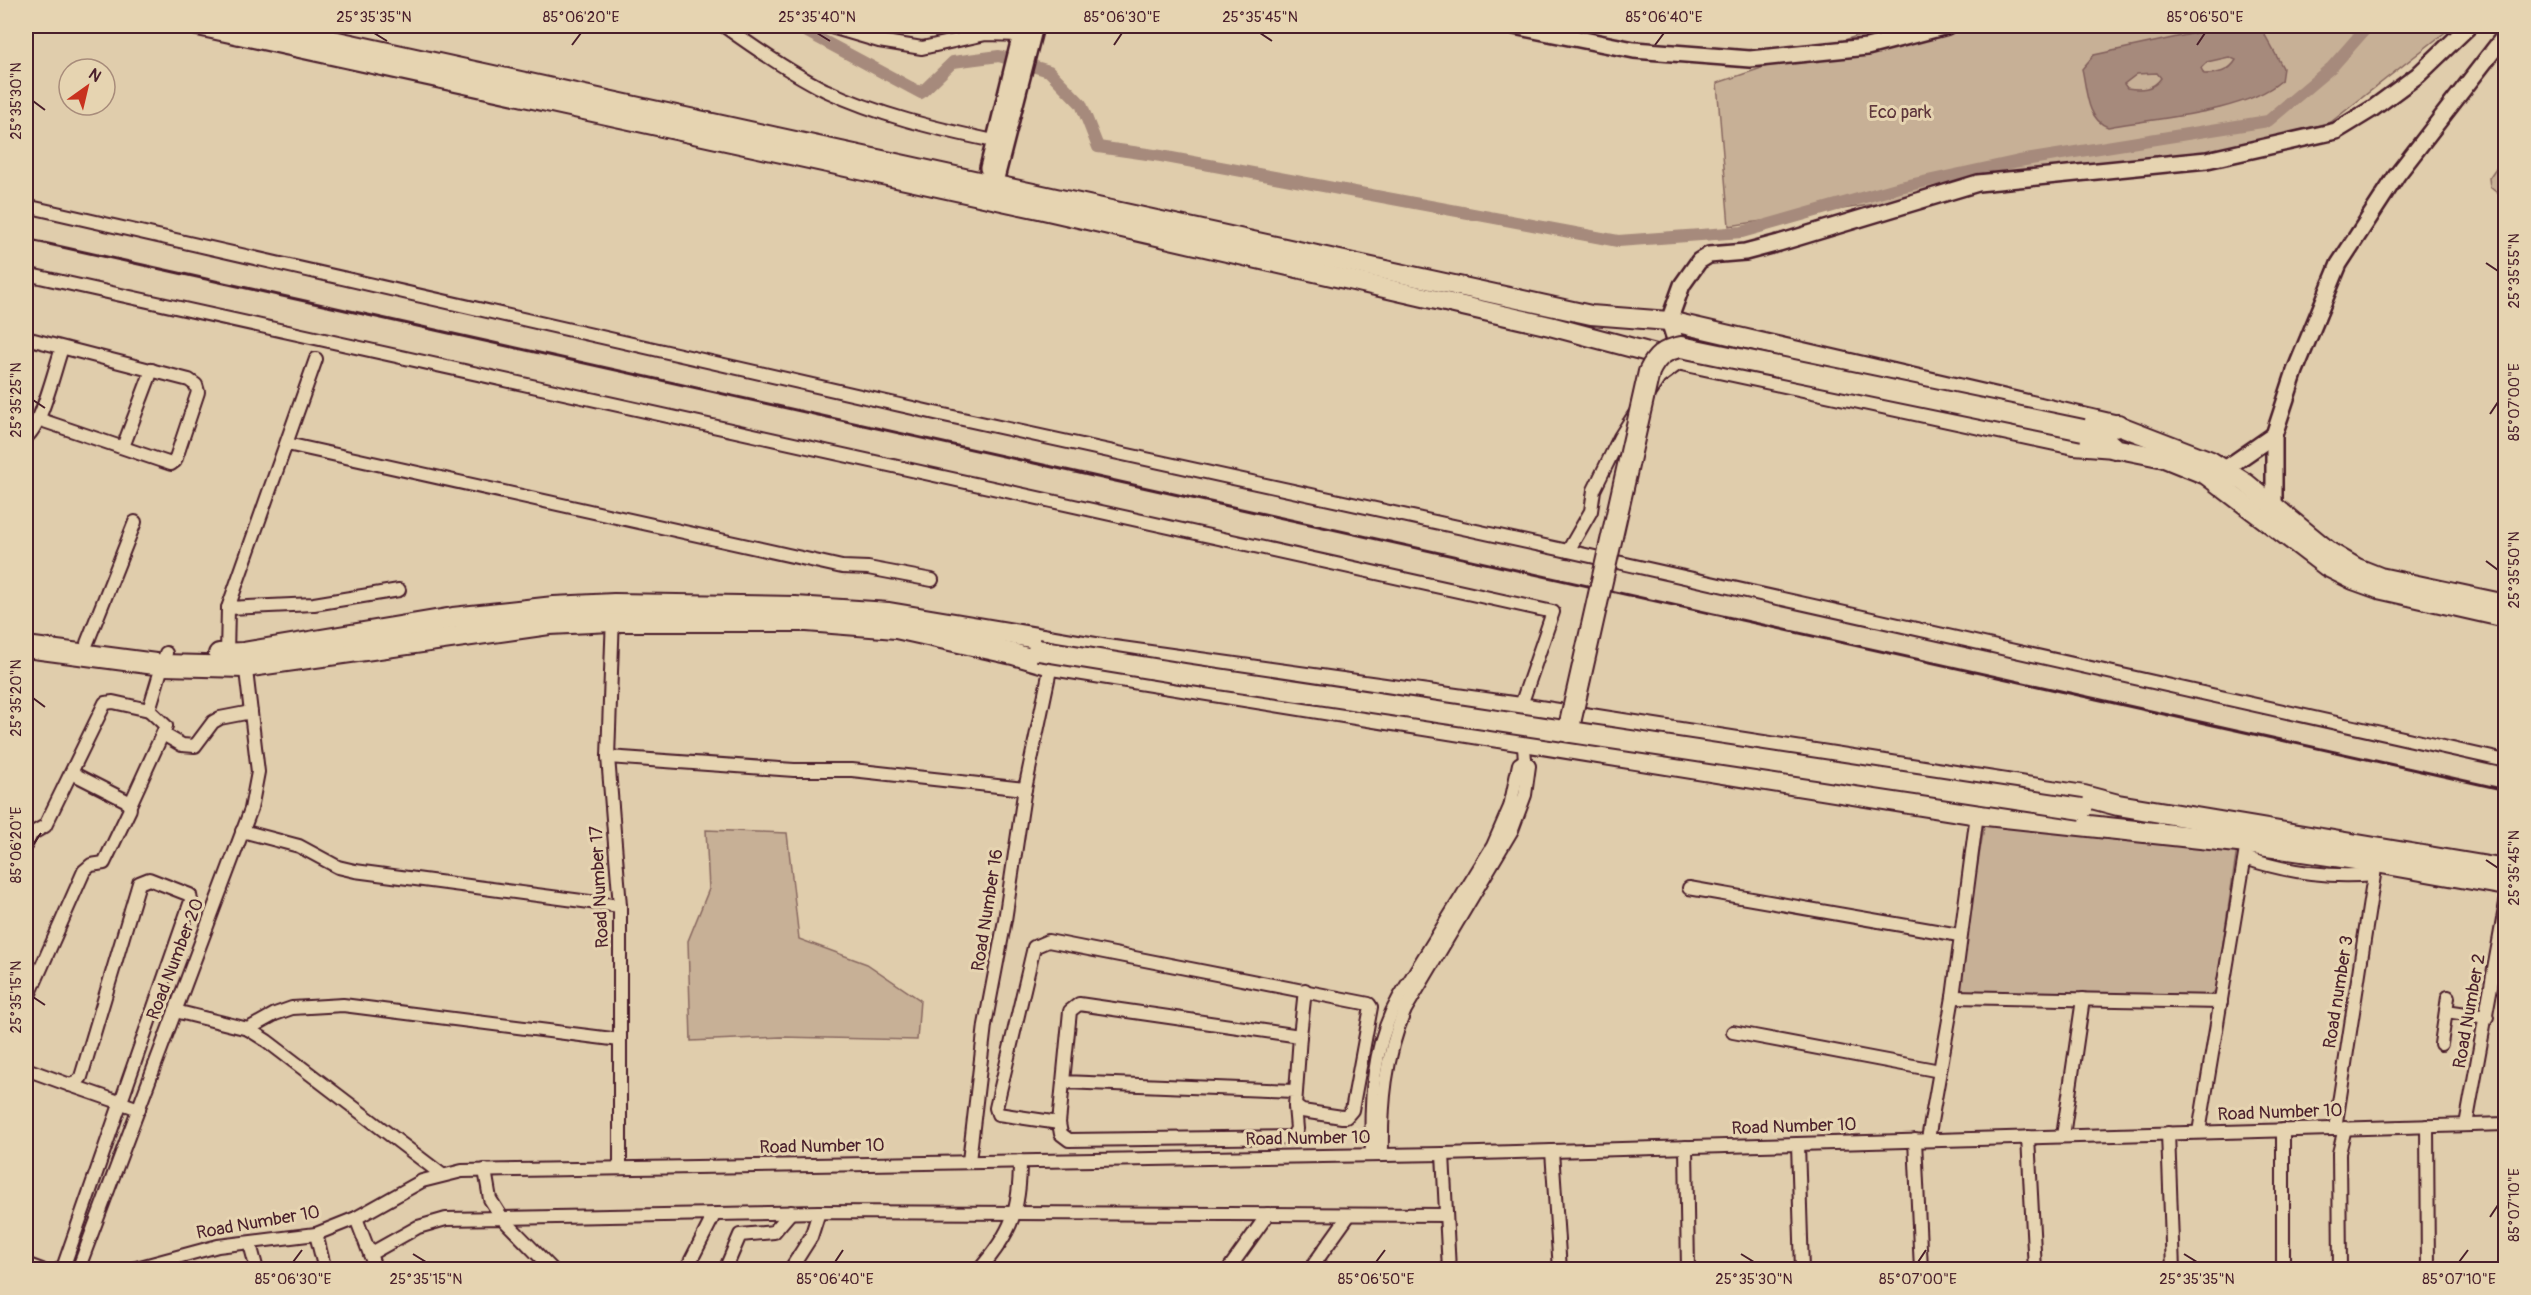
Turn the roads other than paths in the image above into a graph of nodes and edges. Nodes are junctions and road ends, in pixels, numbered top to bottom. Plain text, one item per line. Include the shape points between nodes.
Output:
1 (198, 26) edge
2 (269, 26) edge
3 (724, 26) edge
4 (828, 26) edge
5 (1035, 26) edge
6 (1514, 26) edge
7 (1947, 26) edge
8 (2469, 26) edge
9 (2505, 34) edge
10 (1023, 37) edge
11 (1016, 73) junction
12 (994, 141) junction
13 (988, 190) junction
14 (26, 206) edge
15 (26, 274) edge
16 (1669, 321) junction
17 (26, 338) edge
18 (62, 348) junction
19 (316, 359) dead end
20 (1682, 361) junction
21 (152, 370) junction
22 (38, 419) junction
23 (2118, 425) junction
24 (2089, 431) junction
25 (2274, 435) junction
26 (26, 437) edge
27 (287, 444) junction
28 (123, 447) junction
29 (2114, 448) junction
30 (2225, 469) junction
31 (2274, 506) junction
32 (135, 522) dead end
33 (1568, 551) junction
34 (932, 580) dead end
35 (399, 590) dead end
36 (2505, 604) edge
37 (228, 608) junction
38 (613, 613) junction
39 (2505, 618) edge
40 (26, 634) edge
41 (87, 642) junction
42 (1024, 646) junction
43 (26, 647) edge
44 (239, 658) junction
45 (165, 659) junction
46 (1051, 665) junction
47 (1520, 708) junction
48 (149, 710) junction
49 (251, 712) junction
50 (1619, 724) junction
51 (1568, 732) junction
52 (163, 734) junction
53 (1524, 739) junction
54 (1614, 754) junction
55 (608, 756) junction
56 (2505, 761) edge
57 (72, 773) junction
58 (1025, 789) junction
59 (130, 804) junction
60 (2118, 805) junction
61 (2087, 810) junction
62 (1977, 814) junction
63 (2116, 828) junction
64 (242, 831) junction
65 (26, 845) edge
66 (2246, 850) junction
67 (2375, 868) junction
68 (2505, 870) edge
69 (2505, 885) edge
70 (1689, 888) dead end
71 (2505, 903) edge
72 (620, 906) junction
73 (1959, 935) junction
74 (1305, 990) junction
75 (1953, 997) junction
76 (2448, 997) dead end
77 (2083, 999) junction
78 (26, 1002) edge
79 (2221, 1002) junction
80 (175, 1011) junction
81 (2446, 1011) junction
82 (2487, 1017) junction
83 (248, 1029) junction
84 (1733, 1032) dead end
85 (1300, 1036) junction
86 (620, 1040) junction
87 (2441, 1044) dead end
88 (26, 1069) edge
89 (1941, 1071) junction
90 (1062, 1082) junction
91 (70, 1085) junction
92 (1294, 1091) junction
93 (121, 1103) junction
94 (1295, 1106) junction
95 (139, 1109) junction
96 (1352, 1110) junction
97 (1375, 1110) junction
98 (1059, 1123) junction
99 (2505, 1124) edge
100 (2466, 1125) junction
101 (2427, 1126) junction
102 (2340, 1128) junction
103 (2283, 1130) junction
104 (2199, 1132) junction
105 (2169, 1133) junction
106 (2063, 1136) junction
107 (2028, 1137) junction
108 (1928, 1139) junction
109 (1915, 1140) junction
110 (1798, 1144) junction
111 (1686, 1147) junction
112 (1552, 1151) junction
113 (1443, 1154) junction
114 (1377, 1155) junction
115 (969, 1161) junction
116 (1020, 1161) junction
117 (620, 1168) junction
118 (485, 1170) junction
119 (441, 1174) junction
120 (791, 1212) junction
121 (819, 1212) junction
122 (1016, 1214) junction
123 (1268, 1214) junction
124 (714, 1215) junction
125 (1349, 1215) junction
126 (1446, 1215) junction
127 (356, 1218) junction
128 (502, 1218) junction
129 (316, 1234) junction
130 (250, 1244) junction
131 (370, 1254) junction
132 (26, 1264) edge
133 (1314, 1264) dead end
134 (42, 1269) edge
135 (59, 1269) edge
136 (78, 1269) edge
137 (129, 1269) edge
138 (257, 1269) edge
139 (326, 1269) edge
140 (376, 1269) edge
141 (553, 1269) edge
142 (686, 1269) edge
143 (724, 1269) edge
144 (790, 1269) edge
145 (980, 1269) edge
146 (1228, 1269) edge
147 (1449, 1269) edge
148 (1560, 1269) edge
149 (1688, 1269) edge
150 (1802, 1269) edge
151 (1921, 1269) edge
152 (2036, 1269) edge
153 (2173, 1269) edge
154 (2283, 1269) edge
155 (2340, 1269) edge
156 (2428, 1269) edge

1 - 13 main road
2 - 13 main road
3 - 12 street via 775,62 827,91 947,131
4 - 10 street via 922,48 986,34
5 - 10 street
6 - 7 street via 1634,50 1749,59 1867,47
8 - 16 street via 2418,75 2336,131 2207,160 1978,183 1779,243 1745,252 1709,255 1699,261 1687,278
9 - 25 street via 2397,175 2344,256 2295,371
10 - 11 street
11 - 12 street
11 - 13 street
12 - 13 street
13 - 16 main road via 1591,315
13 - 20 main road
14 - 33 street via 924,411
15 - 47 street via 1553,612
16 - 20 street
16 - 23 main road
17 - 18 street
18 - 21 street
18 - 22 street
19 - 27 street, Road Number 20
20 - 29 main road via 2074,445
20 - 33 street via 1659,378 1620,437 1594,490 1591,511
21 - 28 street
21 - 28 street via 189,380 198,392 175,461 164,464
22 - 26 street
22 - 28 street
23 - 24 highway
23 - 30 main road
24 - 29 highway
24 - 51 highway, bridge via 1681,347 1665,351 1655,360 1647,383
25 - 30 street
25 - 31 street
27 - 34 street via 842,567
27 - 37 street, Road Number 20
29 - 39 main road via 2164,458 2206,476 2327,567 2353,580
30 - 31 main road
31 - 36 main road via 2330,552 2357,568 2380,577
32 - 41 street
33 - 56 street
35 - 37 street via 314,604
37 - 44 street, Road Number 20
38 - 42 highway via 795,608 889,613
38 - 44 highway via 554,607 453,618
38 - 55 street, Road Number 17
40 - 41 highway
41 - 45 highway
42 - 46 highway
42 - 47 highway
42 - 51 highway, bridge
43 - 45 highway
44 - 45 highway
44 - 49 street, Road Number 20
45 - 48 street
46 - 53 highway
46 - 58 street, Road Number 16
47 - 50 highway
47 - 53 street
48 - 52 street via 166,726
48 - 57 street via 105,703
49 - 52 street via 219,718 195,746 182,746
49 - 64 street, Road Number 20 via 258,772
50 - 54 highway
50 - 60 highway via 2084,796
51 - 61 highway, bridge
52 - 59 street
53 - 54 highway
53 - 97 street via 1529,766 1521,812 1405,1010
54 - 62 highway
55 - 58 street via 794,770 852,770
55 - 72 street, Road Number 17
57 - 59 street
57 - 65 street via 45,826 31,834
58 - 115 street, Road Number 16 via 985,1025
59 - 78 street via 104,863 84,871
60 - 61 highway
60 - 68 highway
61 - 63 highway
62 - 63 highway
62 - 73 street
63 - 66 highway
64 - 72 street via 299,846 338,867 356,871
64 - 80 street, Road Number 20
66 - 67 highway
66 - 79 street
67 - 69 highway
67 - 102 street, Road number 3
70 - 73 street
71 - 82 street, Road Number 2
72 - 86 street, Road Number 17
73 - 75 street
74 - 85 street
74 - 96 street via 1364,1001 1371,1007
74 - 98 street via 1041,942 1034,946 996,1108 1003,1117
75 - 77 street
75 - 89 street
76 - 81 street
77 - 79 street
77 - 106 street
79 - 104 street
80 - 83 street
80 - 95 street, Road Number 20
81 - 82 street
81 - 87 street
82 - 100 street, Road Number 2
83 - 86 street via 292,1008 343,1005
83 - 119 street
84 - 89 street
85 - 90 street via 1079,1004 1070,1011
85 - 92 street
86 - 117 street, Road Number 17
88 - 91 street
89 - 108 street
90 - 92 street
90 - 98 street
91 - 93 street
91 - 93 street via 81,1077 139,883 148,879 190,895 191,901
92 - 94 street
93 - 95 street
93 - 135 street via 64,1265
94 - 96 street via 1302,1111 1342,1118
94 - 98 street via 1297,1129 1292,1137 1069,1140 1061,1134
95 - 136 street, Road Number 20
96 - 97 street
97 - 114 street
99 - 100 street, Road Number 10
100 - 101 street, Road Number 10
101 - 102 street, Road Number 10
101 - 156 street
102 - 103 street, Road Number 10
102 - 155 street, Road number 3
103 - 104 street, Road Number 10
103 - 154 street
104 - 105 street, Road Number 10
105 - 106 street, Road Number 10
105 - 153 street
106 - 107 street, Road Number 10
107 - 108 street, Road Number 10
107 - 152 street
108 - 109 street, Road Number 10
109 - 110 street, Road Number 10
109 - 151 street
110 - 111 street, Road Number 10
110 - 150 street
111 - 112 street, Road Number 10
111 - 149 street
112 - 113 street, Road Number 10
112 - 148 street
113 - 114 street, Road Number 10
113 - 126 street
114 - 116 street, Road Number 10
115 - 116 street, Road Number 10
115 - 117 street, Road Number 10
116 - 122 street
117 - 118 street, Road Number 10
118 - 119 street, Road Number 10
118 - 128 street via 490,1199
119 - 127 street, Road Number 10
120 - 121 street
120 - 124 street
120 - 143 street via 774,1232 740,1235
121 - 122 street
121 - 144 street via 811,1237
122 - 123 street
122 - 145 street via 1000,1245
123 - 125 street
123 - 146 street
124 - 128 street
124 - 142 street
125 - 126 street
125 - 133 street
126 - 147 street
127 - 129 street, Road Number 10
127 - 131 street
128 - 131 street via 475,1217 427,1224
128 - 141 street
129 - 130 street, Road Number 10
129 - 139 street
130 - 137 street, Road Number 10 via 188,1252
130 - 138 street
131 - 140 street
132 - 134 street

